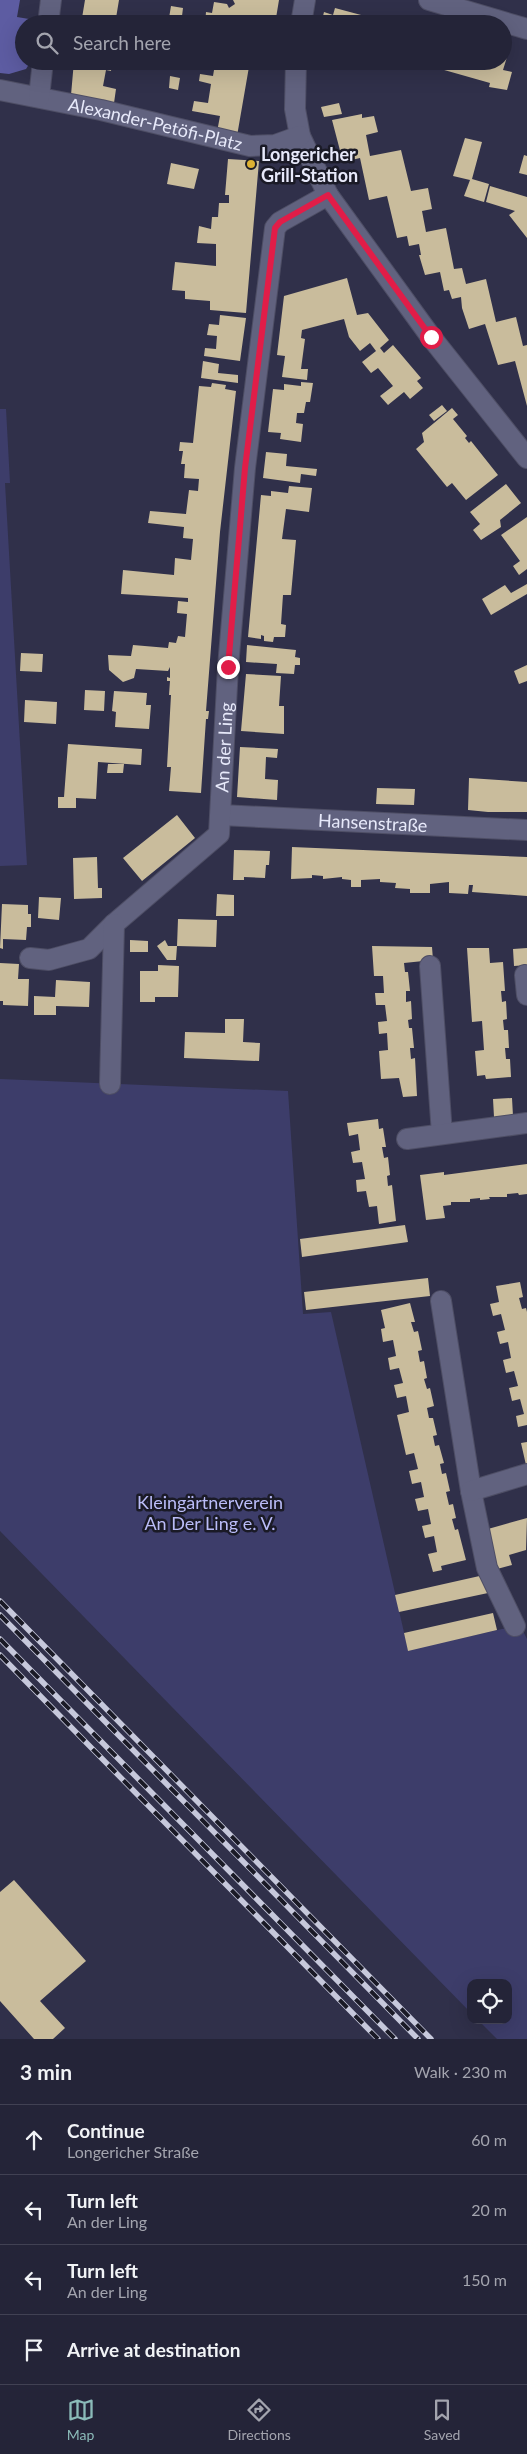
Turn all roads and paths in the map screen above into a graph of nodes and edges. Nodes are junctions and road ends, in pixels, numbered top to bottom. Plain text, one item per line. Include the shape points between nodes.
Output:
1 (51, 0) edge
2 (305, 0) edge
3 (429, 0) edge
4 (49, 15) edge
5 (303, 15) edge
6 (480, 15) edge
7 (512, 25) edge
8 (527, 29) edge
9 (42, 70) edge
10 (296, 70) edge
11 (0, 90) edge
12 (39, 97) junction
13 (300, 136) junction
14 (328, 195) junction
15 (527, 458) edge
16 (221, 815) junction
17 (527, 830) edge
18 (114, 924) junction
19 (30, 958) dead end
20 (430, 966) dead end
21 (525, 975) dead end
22 (527, 995) edge
23 (110, 1084) dead end
24 (527, 1122) edge
25 (442, 1134) junction
26 (408, 1139) dead end
27 (441, 1301) dead end
28 (527, 1474) edge
29 (471, 1491) junction
30 (514, 1626) dead end

1 - 4 street
2 - 5 street
3 - 6 street
7 - 8 street
9 - 12 street
10 - 13 street via 295,108
11 - 12 street, Alexander-Petöfi-Platz
12 - 13 street, Alexander-Petöfi-Platz via 250,146 275,145
13 - 14 street
14 - 15 street via 431,337
14 - 16 street, An der Ling via 275,228 245,468 228,667
16 - 17 street, Hansenstraße
16 - 18 street, An der Ling via 219,834
18 - 19 street, An der Ling via 89,948 49,960
18 - 23 street
20 - 25 street
21 - 22 street
24 - 25 street
25 - 26 street
27 - 29 street
28 - 29 street
29 - 30 street via 487,1568

